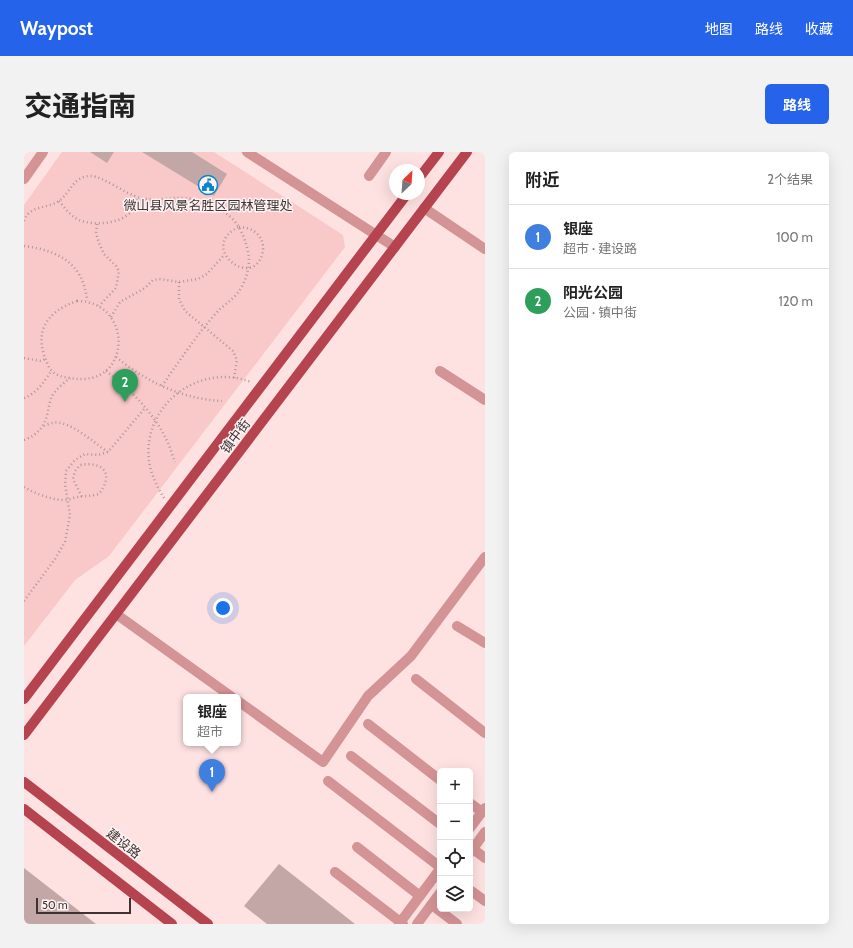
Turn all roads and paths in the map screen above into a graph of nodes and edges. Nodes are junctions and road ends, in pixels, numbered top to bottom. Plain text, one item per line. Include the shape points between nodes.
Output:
1 (43, 152) edge
2 (247, 152) edge
3 (386, 152) edge
4 (439, 152) edge
5 (467, 152) edge
6 (425, 170) edge
7 (369, 176) dead end
8 (24, 179) edge
9 (138, 197) junction
10 (402, 200) edge
11 (59, 201) junction
12 (424, 208) junction
13 (24, 221) edge
14 (97, 224) junction
15 (239, 227) junction
16 (376, 235) junction
17 (24, 246) edge
18 (395, 246) junction
19 (485, 249) edge
20 (224, 255) junction
21 (248, 268) junction
22 (179, 282) junction
23 (87, 301) junction
24 (99, 306) junction
25 (111, 318) junction
26 (204, 328) junction
27 (116, 357) junction
28 (24, 358) edge
29 (45, 359) junction
30 (51, 371) junction
31 (106, 371) junction
32 (440, 371) dead end
33 (70, 378) junction
34 (234, 378) junction
35 (162, 386) junction
36 (261, 386) junction
37 (178, 393) junction
38 (24, 398) edge
39 (485, 400) edge
40 (222, 401) dead end
41 (145, 408) junction
42 (155, 421) junction
43 (43, 426) junction
44 (24, 440) edge
45 (108, 452) junction
46 (175, 462) dead end
47 (24, 487) edge
48 (82, 497) junction
49 (67, 500) junction
50 (170, 506) junction
51 (485, 557) edge
52 (24, 601) edge
53 (116, 614) junction
54 (457, 626) dead end
55 (485, 644) edge
56 (416, 679) dead end
57 (228, 694) edge
58 (24, 699) edge
59 (241, 703) edge
60 (368, 724) dead end
61 (485, 733) edge
62 (24, 735) edge
63 (351, 756) dead end
64 (437, 778) edge
65 (328, 781) dead end
66 (24, 782) edge
67 (472, 804) edge
68 (24, 809) edge
69 (483, 810) edge
70 (437, 822) edge
71 (473, 824) edge
72 (485, 832) edge
73 (357, 847) dead end
74 (473, 848) edge
75 (473, 852) edge
76 (485, 858) edge
77 (437, 866) edge
78 (335, 872) dead end
79 (437, 872) edge
80 (473, 892) edge
81 (420, 896) junction
82 (437, 897) edge
83 (485, 902) edge
84 (432, 904) junction
85 (401, 923) edge
86 (172, 924) edge
87 (208, 924) edge
88 (418, 924) edge
89 (457, 924) edge

1 - 8 street
2 - 16 street
3 - 7 street
4 - 6 main road
5 - 12 main road, 镇中街
9 - 11 path via 92,176 75,182
9 - 14 path via 132,212 126,216
9 - 15 path via 152,200 199,200 235,221
10 - 16 main road, 镇中街
11 - 13 path via 31,210
11 - 14 path via 68,213 78,219
12 - 18 main road, 镇中街
12 - 19 street
14 - 24 path via 96,233 104,254 119,271 116,288
15 - 20 path via 226,238
15 - 21 path via 248,248
15 - 21 path via 253,230 259,235 263,246 262,256 256,265
16 - 18 street
16 - 36 main road, 镇中街
17 - 23 path via 48,250 70,263 84,283
18 - 53 main road, 镇中街
20 - 21 path via 233,263
20 - 22 path via 203,277
21 - 26 path via 247,276 238,293
22 - 25 path via 153,280 145,288 120,302
22 - 26 path via 181,305
23 - 24 path
23 - 29 path via 76,300 66,304 49,317 42,339
24 - 25 path
25 - 27 path via 118,337
26 - 34 path via 233,351 237,360
26 - 35 path
27 - 31 path
27 - 35 path via 131,369
28 - 29 path via 41,361
29 - 30 path
30 - 33 path via 61,377
30 - 38 path via 35,392
31 - 33 path via 92,379
31 - 41 path via 129,390
32 - 39 street
33 - 43 path via 52,396
34 - 36 path
34 - 37 path via 207,378 189,385
35 - 37 path
36 - 50 main road, 镇中街
37 - 40 path
37 - 42 path
41 - 42 path
41 - 45 path
42 - 46 path
42 - 50 path via 149,461 151,471
43 - 44 path via 33,437
43 - 45 path via 53,422 62,423
45 - 49 path via 85,454 75,460 66,471
47 - 49 path via 34,493
48 - 48 path via 99,494 105,486 106,475 102,468 95,464 80,465 75,471 73,479
48 - 49 path
49 - 52 path via 70,515 65,542
50 - 58 main road, 镇中街
51 - 59 street via 411,656 368,696 323,762
53 - 57 street
53 - 62 main road, 镇中街
54 - 55 street
56 - 61 street
60 - 64 street
63 - 70 street
65 - 77 street
66 - 87 main road, 建设路
67 - 69 street
68 - 86 main road
69 - 71 street
72 - 74 street
73 - 81 street
75 - 76 street
78 - 85 street
79 - 81 street
80 - 83 street
81 - 85 street
82 - 84 street
84 - 88 street
84 - 89 street

